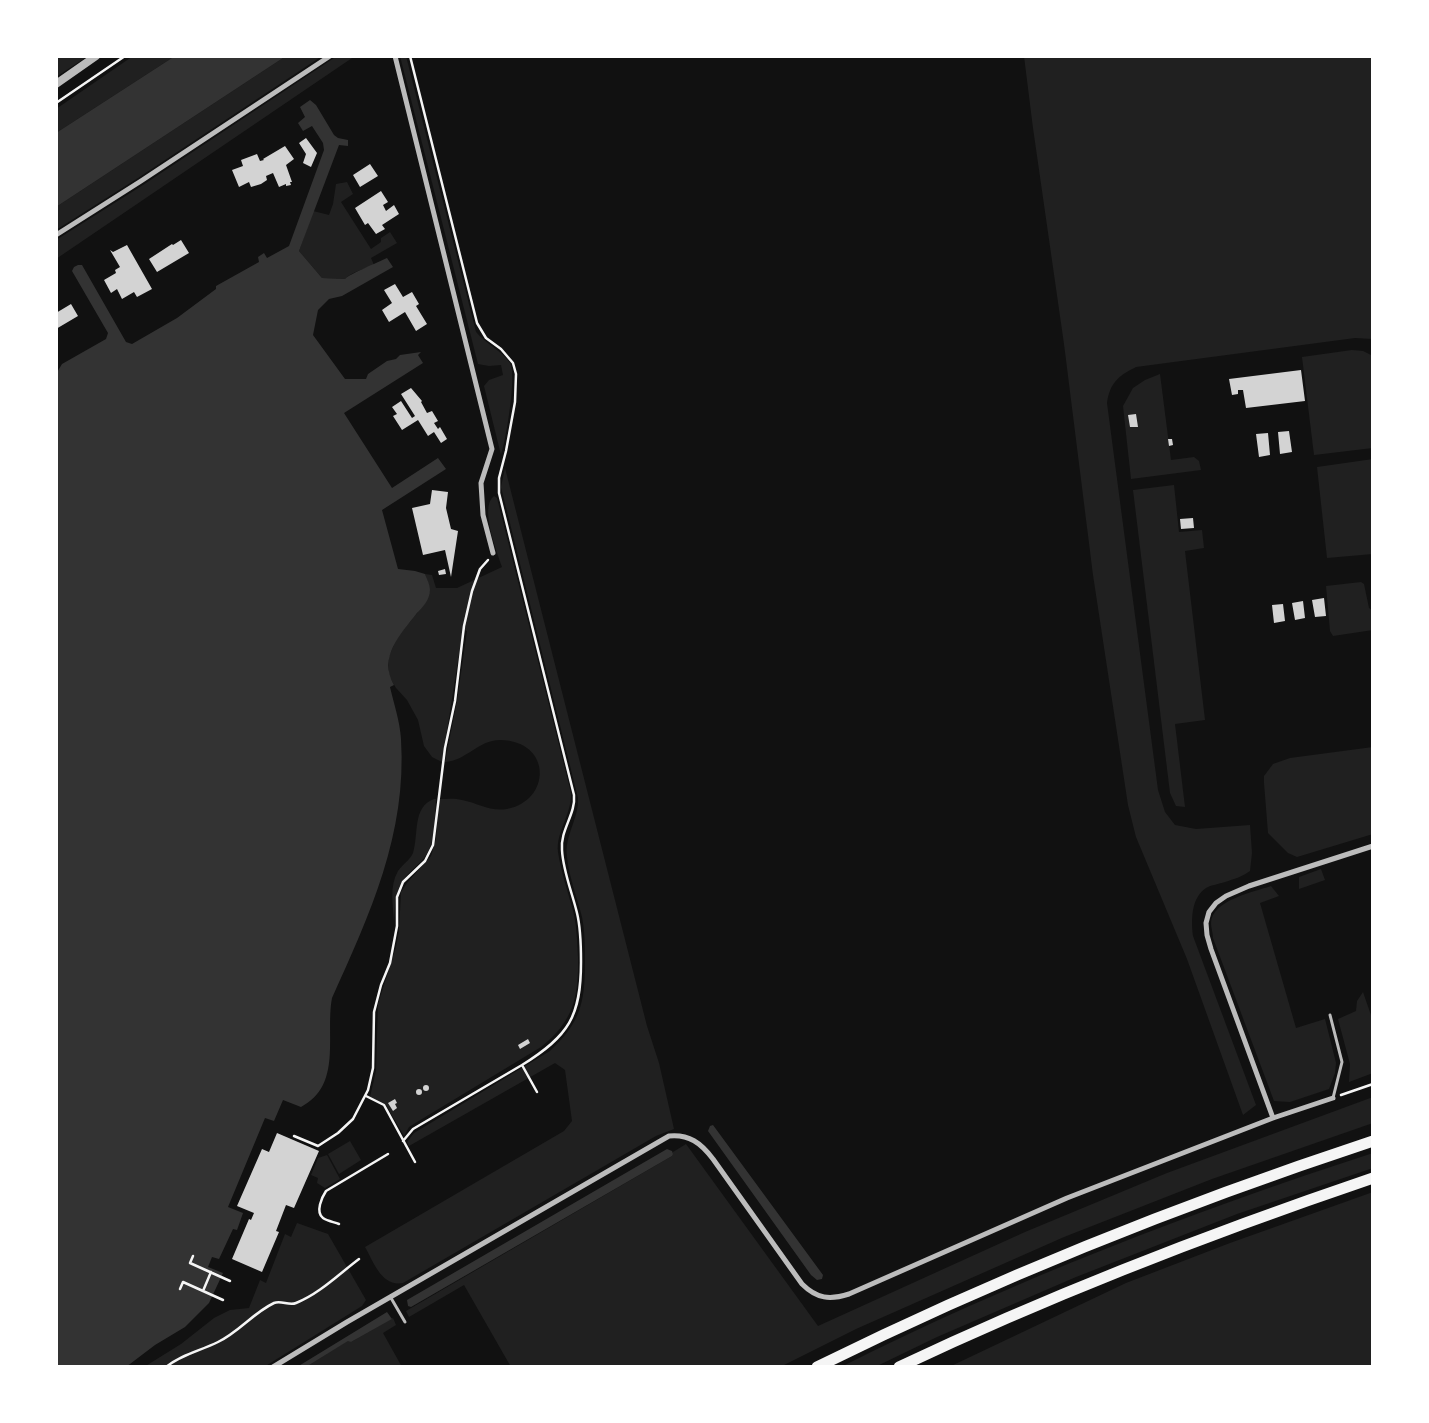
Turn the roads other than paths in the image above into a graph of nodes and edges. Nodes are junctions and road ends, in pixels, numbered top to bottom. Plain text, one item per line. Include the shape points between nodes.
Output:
1 (96, 56) edge
2 (330, 56) edge
3 (395, 56) edge
4 (56, 84) edge
5 (56, 235) edge
6 (493, 553) road end
7 (1373, 846) edge
8 (1330, 1015) dead end
9 (1333, 1098) joint
10 (1272, 1118) junction
11 (1373, 1141) edge
12 (1373, 1178) edge
13 (390, 1297) junction
14 (405, 1322) dead end
15 (273, 1367) edge
16 (817, 1367) edge
17 (899, 1367) edge

1 - 4 street
2 - 5 street
3 - 6 street via 492,449 481,482 484,515
7 - 10 street via 1241,889 1216,903 1209,912 1206,923 1211,949
8 - 9 lane via 1342,1062
9 - 10 street
10 - 13 street via 1067,1198 849,1294 830,1298 818,1297 802,1284 702,1146 691,1138 669,1136
11 - 16 highway via 1156,1218 1013,1276
12 - 17 highway via 1095,1280
13 - 14 lane
13 - 15 street

